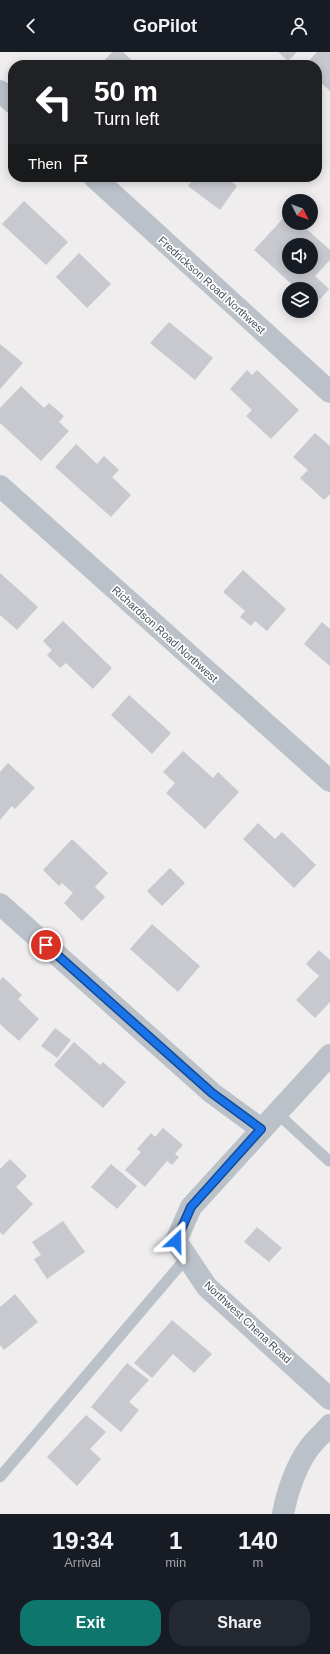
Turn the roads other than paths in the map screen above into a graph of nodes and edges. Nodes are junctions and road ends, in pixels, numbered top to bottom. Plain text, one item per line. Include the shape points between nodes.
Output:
1 (0, 91) edge
2 (8, 98) edge
3 (99, 182) edge
4 (330, 392) edge
5 (0, 486) edge
6 (330, 781) edge
7 (0, 904) edge
8 (330, 1055) edge
9 (277, 1113) junction
10 (261, 1129) junction
11 (329, 1161) dead end
12 (187, 1257) junction
13 (330, 1399) edge
14 (330, 1425) edge
15 (0, 1477) edge
16 (283, 1514) edge

1 - 2 street
3 - 4 street, Fredrickson Road Northwest
5 - 6 street, Richardson Road Northwest
7 - 10 street via 212,1093
8 - 9 street, Northwest Chena Road
9 - 10 street, Northwest Chena Road
9 - 11 lane
10 - 12 street, Northwest Chena Road via 191,1207 176,1241
12 - 13 street, Northwest Chena Road via 207,1287
12 - 15 lane
14 - 16 street via 309,1449 294,1475

